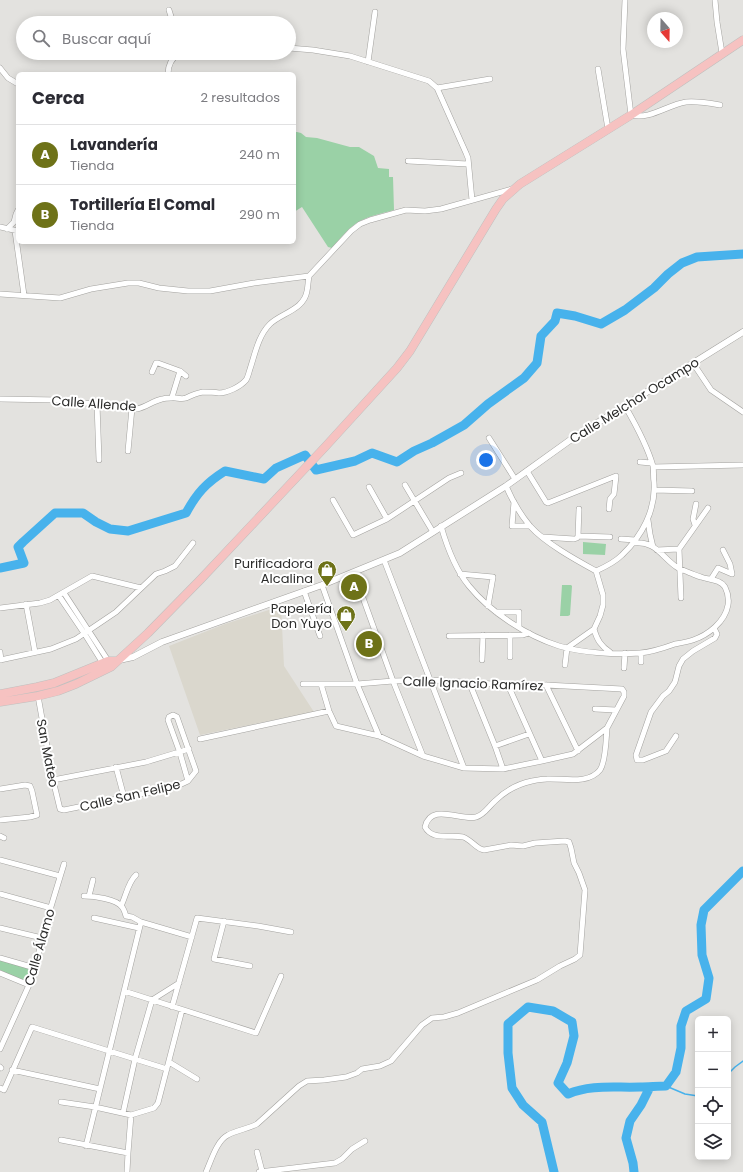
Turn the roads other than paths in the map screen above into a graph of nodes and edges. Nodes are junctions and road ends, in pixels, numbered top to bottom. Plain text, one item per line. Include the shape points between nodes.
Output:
1 (625, 0) edge
2 (715, 0) edge
3 (169, 10) dead end
4 (375, 12) dead end
5 (171, 16) edge
6 (743, 40) edge
7 (296, 49) edge
8 (722, 53) junction
9 (172, 60) edge
10 (368, 62) junction
11 (0, 68) edge
12 (598, 69) dead end
13 (168, 72) edge
14 (490, 79) dead end
15 (16, 83) edge
16 (437, 88) junction
17 (720, 104) dead end
18 (631, 115) junction
19 (608, 129) junction
20 (408, 161) dead end
21 (468, 164) junction
22 (514, 189) junction
23 (472, 200) junction
24 (16, 214) edge
25 (0, 227) edge
26 (7, 228) junction
27 (16, 231) edge
28 (18, 244) edge
29 (308, 276) junction
30 (0, 294) edge
31 (24, 295) junction
32 (743, 332) edge
33 (693, 363) junction
34 (180, 371) junction
35 (152, 372) dead end
36 (186, 376) dead end
37 (172, 397) junction
38 (0, 399) edge
39 (97, 404) junction
40 (625, 406) junction
41 (132, 408) junction
42 (743, 412) edge
43 (490, 438) dead end
44 (128, 451) dead end
45 (99, 460) dead end
46 (640, 462) dead end
47 (652, 465) junction
48 (743, 465) edge
49 (527, 471) junction
50 (461, 473) dead end
51 (515, 479) junction
52 (405, 485) dead end
53 (506, 486) junction
54 (369, 487) dead end
55 (654, 490) junction
56 (692, 491) dead end
57 (333, 500) dead end
58 (415, 501) junction
59 (514, 502) junction
60 (696, 504) dead end
61 (609, 506) dead end
62 (708, 508) dead end
63 (579, 509) dead end
64 (387, 519) junction
65 (648, 520) junction
66 (695, 525) junction
67 (441, 526) junction
68 (530, 526) junction
69 (433, 532) junction
70 (578, 536) junction
71 (542, 537) junction
72 (610, 537) dead end
73 (621, 540) dead end
74 (634, 541) junction
75 (193, 544) dead end
76 (655, 548) junction
77 (679, 549) junction
78 (723, 550) dead end
79 (384, 560) junction
80 (680, 569) junction
81 (596, 571) junction
82 (354, 573) junction
83 (460, 574) junction
84 (711, 579) junction
85 (322, 585) junction
86 (141, 588) junction
87 (304, 591) junction
88 (64, 593) junction
89 (59, 596) junction
90 (681, 598) dead end
91 (26, 604) junction
92 (488, 606) junction
93 (0, 608) edge
94 (495, 612) junction
95 (519, 627) junction
96 (714, 628) junction
97 (594, 629) junction
98 (87, 632) junction
99 (529, 633) junction
100 (483, 635) junction
101 (510, 635) junction
102 (320, 636) dead end
103 (449, 636) dead end
104 (567, 648) junction
105 (0, 652) edge
106 (35, 652) junction
107 (611, 653) junction
108 (625, 653) junction
109 (641, 653) junction
110 (510, 657) dead end
111 (1, 660) edge
112 (482, 660) dead end
113 (641, 662) dead end
114 (110, 664) junction
115 (565, 665) dead end
116 (624, 668) dead end
117 (431, 680) junction
118 (393, 681) junction
119 (469, 682) junction
120 (303, 684) dead end
121 (321, 684) junction
122 (358, 684) junction
123 (508, 685) junction
124 (546, 685) junction
125 (0, 694) edge
126 (38, 696) junction
127 (0, 702) edge
128 (595, 709) dead end
129 (616, 710) junction
130 (329, 711) junction
131 (607, 728) junction
132 (529, 734) junction
133 (379, 736) junction
134 (676, 736) dead end
135 (200, 739) dead end
136 (495, 746) junction
137 (189, 749) junction
138 (578, 751) junction
139 (180, 753) junction
140 (423, 756) junction
141 (542, 761) junction
142 (116, 767) junction
143 (464, 768) junction
144 (503, 769) junction
145 (53, 780) junction
146 (188, 781) junction
147 (0, 789) edge
148 (124, 797) junction
149 (60, 809) joint
150 (0, 820) edge
151 (0, 860) edge
152 (64, 864) dead end
153 (136, 875) dead end
154 (60, 876) junction
155 (93, 880) dead end
156 (0, 894) edge
157 (121, 906) junction
158 (51, 908) junction
159 (94, 918) dead end
160 (224, 921) junction
161 (141, 922) junction
162 (0, 928) edge
163 (139, 928) junction
164 (291, 932) dead end
165 (192, 936) junction
166 (42, 938) junction
167 (0, 958) edge
168 (250, 966) dead end
169 (35, 968) junction
170 (0, 973) edge
171 (281, 976) dead end
172 (179, 983) junction
173 (29, 985) junction
174 (124, 991) junction
175 (152, 1000) junction
176 (172, 1006) junction
177 (182, 1010) junction
178 (0, 1049) edge
179 (109, 1051) junction
180 (136, 1059) junction
181 (169, 1062) junction
182 (167, 1069) junction
183 (12, 1070) junction
184 (197, 1079) dead end
185 (0, 1088) edge
186 (100, 1089) junction
187 (61, 1102) dead end
188 (96, 1107) junction
189 (123, 1113) junction
190 (131, 1115) junction
191 (61, 1140) dead end
192 (365, 1141) dead end
193 (86, 1146) junction
194 (257, 1152) dead end
195 (128, 1153) junction
196 (261, 1171) edge
197 (127, 1172) edge
198 (206, 1172) edge

1 - 18 street via 623,49
2 - 8 street
3 - 5 street
4 - 10 street
6 - 8 main road
7 - 10 street via 343,55
8 - 18 main road
9 - 13 street
10 - 16 street via 424,78
11 - 15 street
12 - 19 street
14 - 16 street
16 - 21 street via 466,153
17 - 18 street via 686,102 642,117
18 - 19 main road
19 - 22 main road
20 - 21 street
21 - 23 street
22 - 23 street
22 - 114 main road via 496,209 410,351 397,368 202,579 148,633
23 - 29 street via 441,209 406,210 360,224
24 - 26 street via 14,222
25 - 26 street
26 - 27 street
28 - 31 street
29 - 31 street via 210,291 188,291 128,283 91,289 60,298
29 - 37 street, Calle Allende via 307,293 303,302 264,330 246,380 239,386 220,393 208,392 186,398
30 - 31 street
32 - 33 street, Calle Melchor Ocampo
33 - 40 street, Calle Melchor Ocampo
33 - 42 street via 711,390
34 - 35 street via 156,363
34 - 36 street
34 - 37 street
37 - 41 street, Calle Allende via 137,409
38 - 39 street, Calle Allende
39 - 41 street, Calle Allende
39 - 45 street
40 - 47 street via 637,426
40 - 49 street, Calle Melchor Ocampo via 573,438
41 - 44 street
43 - 51 street
46 - 47 street
47 - 48 street
47 - 55 street
49 - 51 street, Calle Melchor Ocampo
49 - 61 street via 548,504 616,476 614,494
50 - 58 street
51 - 53 street, Calle Melchor Ocampo
52 - 58 street
53 - 59 street
53 - 67 street, Calle Melchor Ocampo
54 - 64 street
55 - 56 street
55 - 65 street
57 - 64 street via 353,535
58 - 64 street
58 - 69 street
59 - 68 street
59 - 68 street via 512,526
60 - 66 street via 693,519
62 - 66 street
63 - 70 street
65 - 74 street
65 - 76 street
66 - 77 street
67 - 69 street, Calle Melchor Ocampo
67 - 83 street
68 - 71 street
69 - 79 street, Calle Melchor Ocampo
70 - 71 street via 574,539
70 - 72 street
71 - 81 street
73 - 74 street
74 - 76 street
74 - 81 street via 622,555
75 - 86 street via 175,566 156,574
76 - 77 street
76 - 80 street
77 - 80 street
78 - 84 street via 732,574 718,568
79 - 82 street, Calle Melchor Ocampo
79 - 117 street
80 - 84 street
80 - 90 street
81 - 97 street via 603,605
82 - 85 street, Calle Melchor Ocampo
82 - 118 street
83 - 92 street
83 - 92 street via 493,577
84 - 96 street via 725,587 729,601 725,616
85 - 87 street, Calle Melchor Ocampo
85 - 122 street
86 - 88 street via 92,576
86 - 98 street via 116,612
87 - 102 street
87 - 114 street, Calle Melchor Ocampo via 187,632 133,657
88 - 89 street
88 - 98 street
89 - 91 street via 40,603
89 - 98 street
91 - 93 street
91 - 106 street
92 - 94 street
94 - 95 street
94 - 95 street via 519,612
95 - 99 street
96 - 109 street via 694,640
96 - 134 street via 717,634 715,638 683,659 675,682 651,712 636,755 637,760 666,751
97 - 104 street
97 - 107 street via 602,646
98 - 106 street via 64,644
98 - 114 street
99 - 101 street via 523,636
99 - 104 street
100 - 101 street
100 - 103 street
100 - 112 street
101 - 110 street
104 - 107 street
104 - 115 street
105 - 111 street
106 - 111 street
107 - 108 street
108 - 109 street
108 - 116 street
109 - 113 street
114 - 125 main road via 54,683
114 - 126 main road via 76,684
117 - 118 street, Calle Ignacio Ramírez
117 - 119 street, Calle Ignacio Ramírez
117 - 143 street
118 - 122 street, Calle Ignacio Ramírez
118 - 140 street
119 - 123 street, Calle Ignacio Ramírez
119 - 136 street
120 - 121 street, Calle Ignacio Ramírez
121 - 122 street, Calle Ignacio Ramírez
121 - 130 street
122 - 133 street
123 - 124 street, Calle Ignacio Ramírez
123 - 132 street
124 - 129 street, Calle Ignacio Ramírez via 622,689 624,696
124 - 138 street
126 - 127 main road
126 - 145 street, San Mateo
128 - 129 street
129 - 131 street
130 - 133 street via 336,726
130 - 135 street
131 - 138 street
131 - 198 street via 603,762 594,775 583,779 530,782 514,787 478,816 434,815 428,819 425,827 440,836 464,837 480,850 511,845 569,842 585,890 580,955 510,992 458,1013 426,1021 391,1061 362,1069 346,1077 307,1082 299,1086 257,1124 220,1140
132 - 136 street
132 - 141 street
133 - 140 street
136 - 144 street
137 - 139 street
137 - 139 street via 177,717 173,715 168,719
137 - 146 street, Calle San Felipe via 196,771
138 - 141 street
139 - 142 street
139 - 146 street
140 - 143 street
141 - 144 street
142 - 145 street
142 - 148 street
143 - 144 street
145 - 149 street, San Mateo
146 - 148 street, Calle San Felipe via 175,787
147 - 150 street via 30,786 37,815
148 - 149 street, Calle San Felipe
151 - 154 street
152 - 154 street, Calle Álamo
153 - 157 street
154 - 158 street, Calle Álamo
155 - 157 street via 86,896 100,897
156 - 158 street
157 - 161 street via 126,916
158 - 166 street, Calle Álamo
159 - 163 street
160 - 164 street
160 - 165 street via 197,918
160 - 168 street via 214,959
161 - 163 street
161 - 165 street
162 - 166 street
163 - 174 street
165 - 172 street
166 - 169 street, Calle Álamo
167 - 169 street
169 - 173 street, Calle Álamo
170 - 173 street
171 - 177 street via 256,1033
172 - 175 street
172 - 176 street
173 - 178 street, Calle Álamo
174 - 175 street
174 - 179 street
175 - 176 street
175 - 180 street
176 - 177 street
177 - 181 street
179 - 180 street
179 - 183 street via 32,1027
179 - 186 street
180 - 182 street
180 - 189 street
181 - 182 street
181 - 184 street
182 - 190 street via 158,1103 154,1108
183 - 185 street via 4,1090
183 - 186 street
186 - 188 street
187 - 188 street
188 - 189 street
188 - 193 street
189 - 190 street
190 - 195 street
191 - 193 street
192 - 196 street via 335,1163
193 - 195 street
194 - 196 street
195 - 197 street

